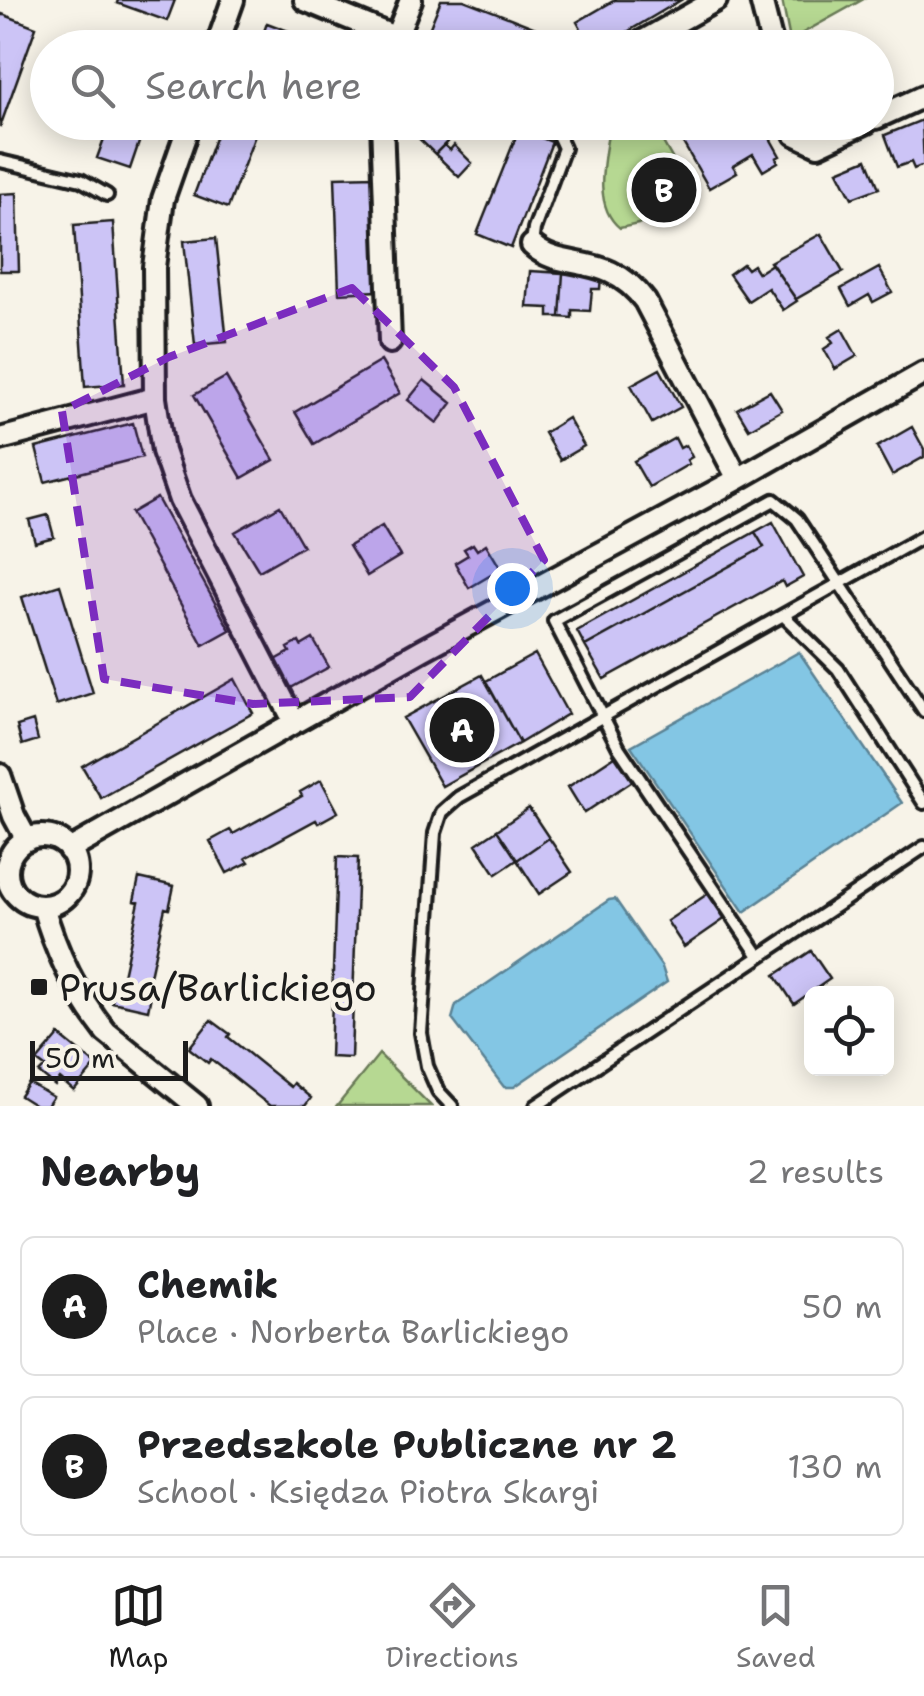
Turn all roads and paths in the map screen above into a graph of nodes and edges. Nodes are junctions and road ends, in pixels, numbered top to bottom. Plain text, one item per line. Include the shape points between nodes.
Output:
1 (233, 0) edge
2 (305, 0) edge
3 (411, 0) edge
4 (716, 0) edge
5 (762, 0) edge
6 (222, 30) edge
7 (375, 30) edge
8 (407, 30) edge
9 (663, 30) edge
10 (769, 30) edge
11 (924, 96) edge
12 (894, 110) edge
13 (184, 140) edge
14 (383, 140) edge
15 (560, 140) edge
16 (0, 161) edge
17 (106, 195) dead end
18 (532, 244) joint
19 (390, 342) dead end
20 (924, 374) edge
21 (155, 398) junction
22 (0, 439) edge
23 (738, 479) junction
24 (924, 536) edge
25 (838, 584) junction
26 (782, 615) junction
27 (924, 711) edge
28 (605, 715) junction
29 (294, 721) junction
30 (0, 775) edge
31 (924, 803) edge
32 (27, 840) junction
33 (924, 847) edge
34 (69, 850) junction
35 (4, 876) edge
36 (43, 906) junction
37 (760, 956) junction
38 (196, 1106) edge
39 (452, 1106) edge
40 (536, 1106) edge

1 - 6 street
2 - 7 street
3 - 8 street
4 - 9 street
5 - 10 street
11 - 12 street
13 - 21 street via 158,228
14 - 19 street
15 - 18 lane via 564,148
16 - 17 lane via 80,180
18 - 23 street via 540,252 602,267 635,287
20 - 23 street
21 - 22 street
21 - 29 street via 163,452 180,500
23 - 29 street
24 - 25 lane
25 - 26 lane
25 - 27 lane
25 - 28 lane via 797,518 774,500 554,621
26 - 28 lane
26 - 31 lane via 838,669
28 - 37 lane via 619,748
28 - 39 lane via 442,812 420,1033 427,1066
29 - 34 street
30 - 32 street
32 - 34 street via 50,838
32 - 35 street via 12,854
33 - 37 lane
34 - 36 street via 77,870 71,891
35 - 36 street via 23,901
36 - 38 street via 56,948 95,1018
37 - 40 lane

